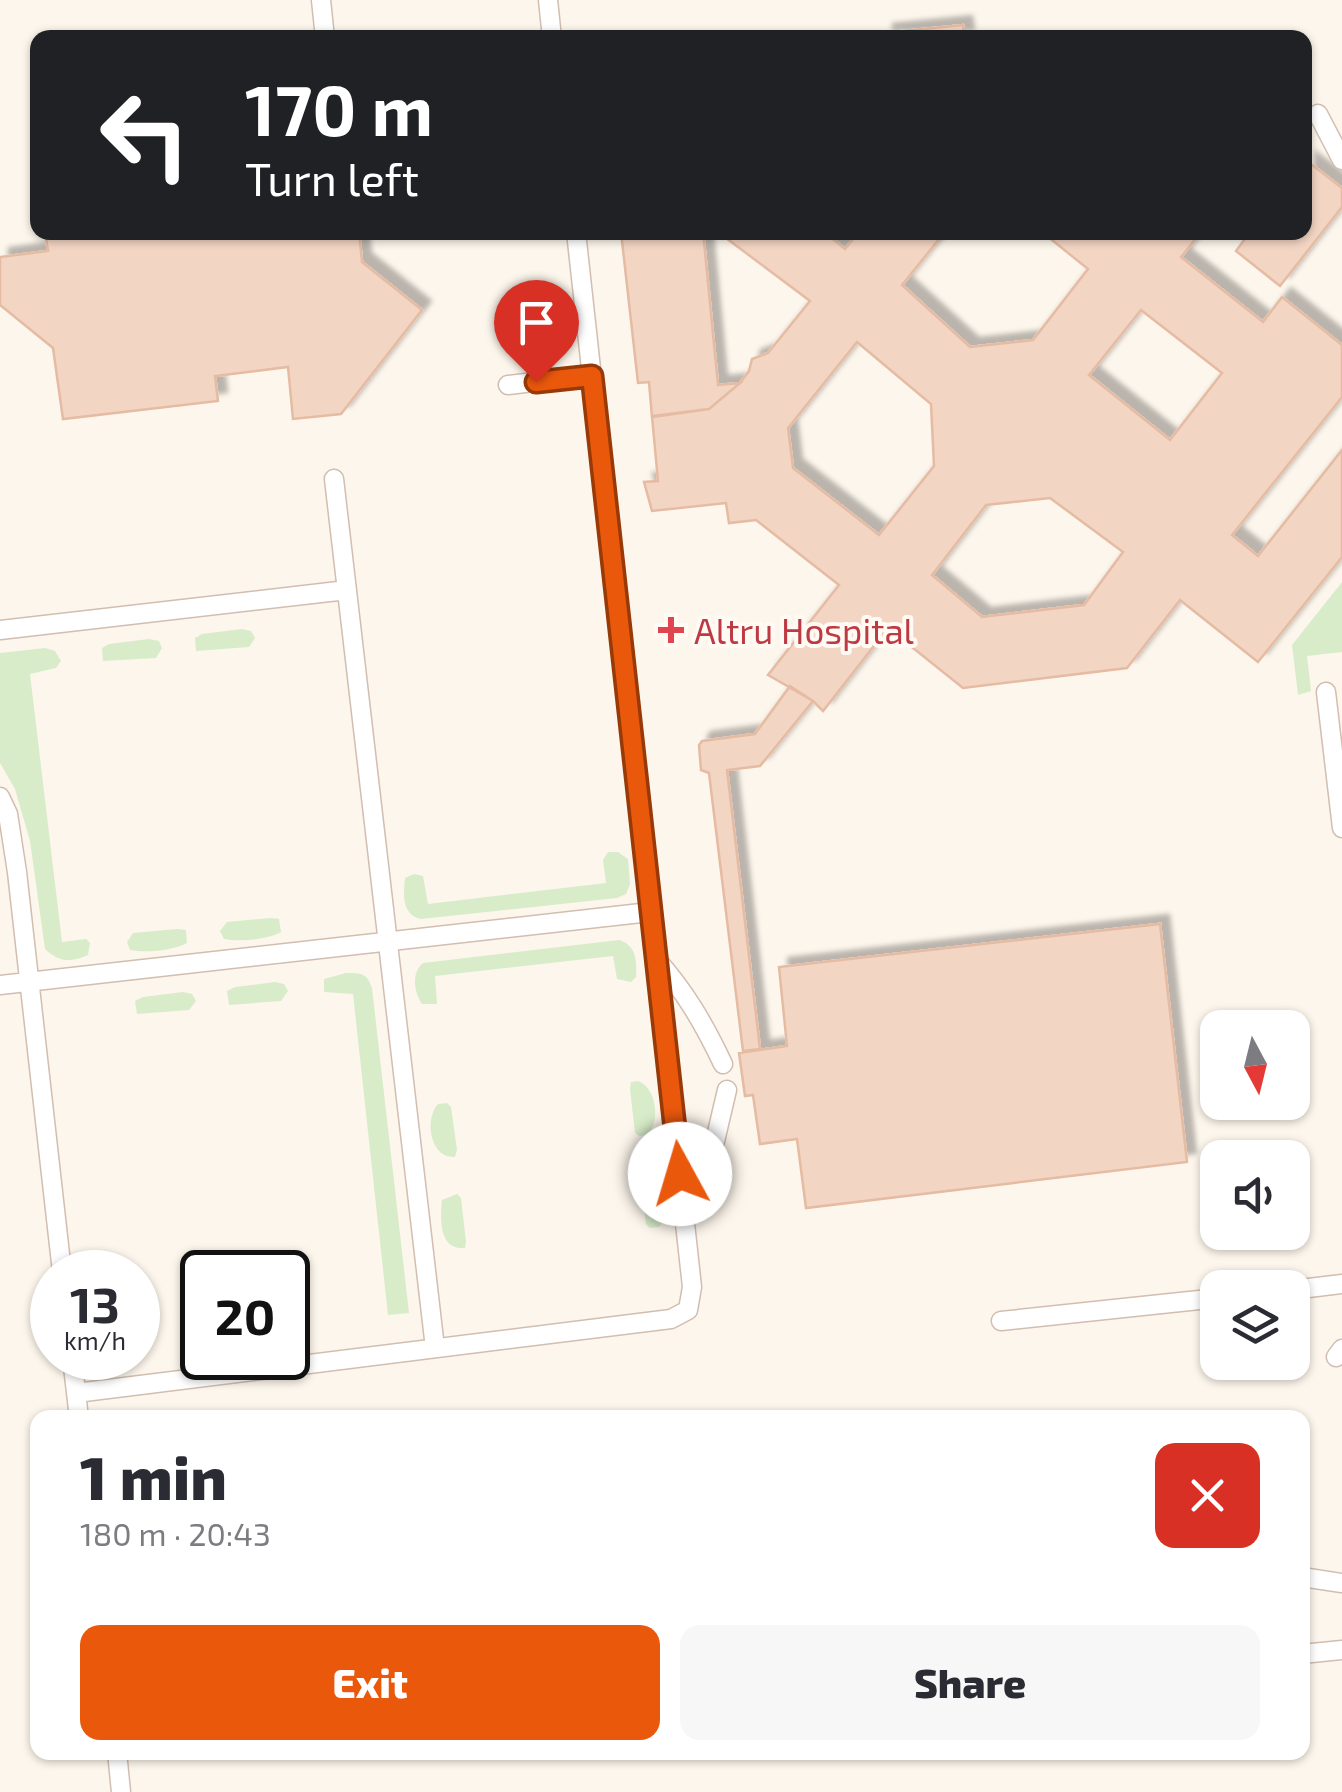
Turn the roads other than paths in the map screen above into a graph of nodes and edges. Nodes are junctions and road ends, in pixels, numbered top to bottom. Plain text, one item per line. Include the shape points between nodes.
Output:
1 (321, 0) edge
2 (548, 0) edge
3 (324, 30) edge
4 (551, 30) edge
5 (1318, 114) dead end
6 (1342, 160) edge
7 (577, 240) edge
8 (592, 376) junction
9 (508, 385) dead end
10 (334, 478) dead end
11 (347, 590) junction
12 (0, 630) edge
13 (1326, 692) dead end
14 (0, 797) edge
15 (1342, 828) edge
16 (650, 912) junction
17 (388, 942) junction
18 (656, 958) junction
19 (29, 982) junction
20 (0, 985) edge
21 (723, 1064) dead end
22 (727, 1090) dead end
23 (682, 1200) junction
24 (59, 1250) edge
25 (1342, 1284) edge
26 (1310, 1288) edge
27 (1200, 1300) edge
28 (1001, 1321) dead end
29 (436, 1348) junction
30 (75, 1380) edge
31 (76, 1393) junction
32 (78, 1410) edge
33 (1310, 1578) edge
34 (1342, 1583) edge
35 (1342, 1650) edge
36 (1310, 1653) edge
37 (118, 1760) edge
38 (121, 1792) edge

1 - 3 lane
2 - 4 lane
5 - 6 lane
7 - 8 lane
8 - 9 lane
8 - 16 lane
10 - 11 lane
11 - 12 lane
11 - 17 lane
13 - 15 lane
14 - 19 lane via 8,814
16 - 17 lane
16 - 18 lane
17 - 19 lane
17 - 29 lane
18 - 21 lane via 700,1016
18 - 23 lane
19 - 20 lane
19 - 24 lane
22 - 23 lane via 715,1142
23 - 29 lane via 692,1287 688,1310 671,1320
25 - 26 lane
27 - 28 lane
29 - 31 lane
30 - 31 lane
31 - 32 lane
33 - 34 lane
35 - 36 lane
37 - 38 lane

